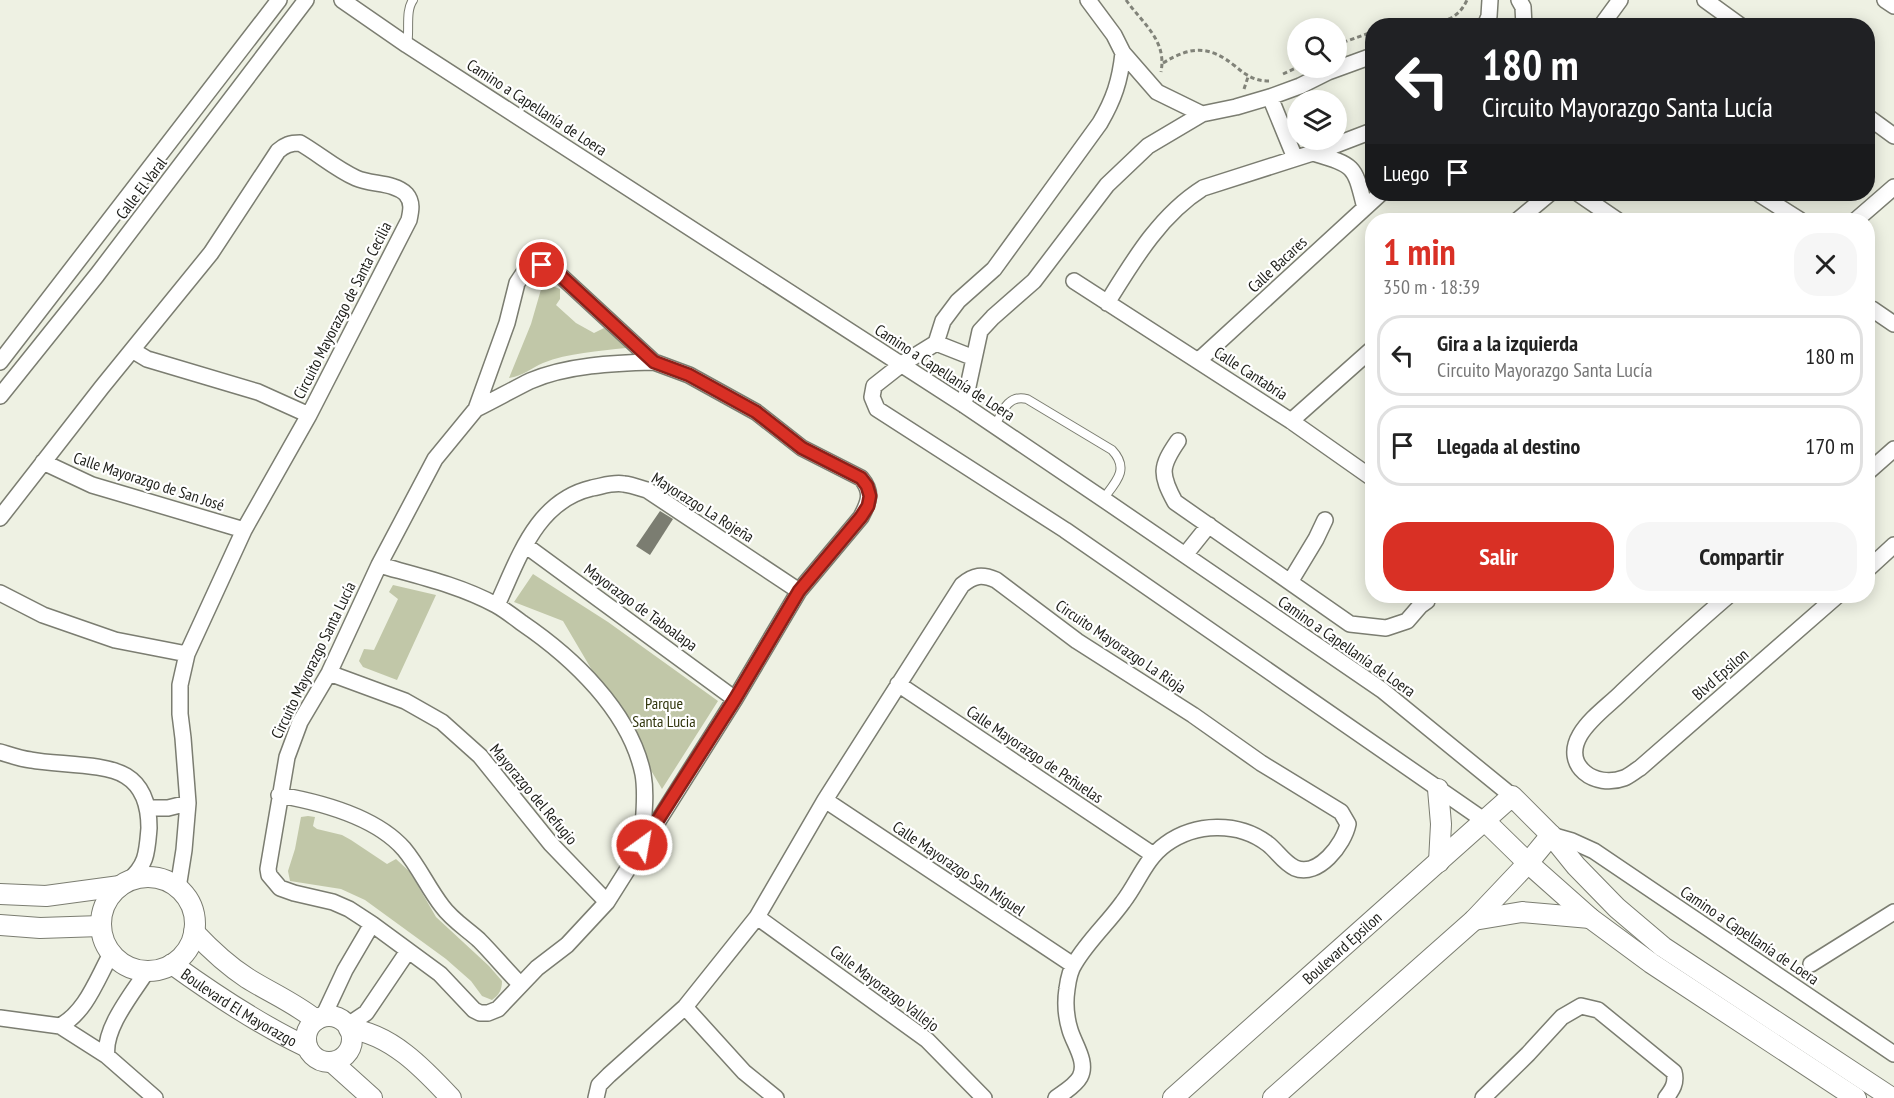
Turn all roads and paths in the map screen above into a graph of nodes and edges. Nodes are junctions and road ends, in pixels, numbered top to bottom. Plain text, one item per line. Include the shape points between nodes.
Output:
1 (279, 0) edge
2 (306, 0) edge
3 (342, 0) edge
4 (413, 0) edge
5 (1088, 0) edge
6 (1126, 0) edge
7 (1467, 0) edge
8 (1490, 0) edge
9 (1519, 0) edge
10 (1620, 0) edge
11 (1705, 0) edge
12 (1885, 0) edge
13 (1894, 6) edge
14 (1454, 18) edge
15 (1488, 18) edge
16 (1524, 18) edge
17 (1607, 18) edge
18 (1730, 18) edge
19 (1365, 35) edge
20 (1347, 41) edge
21 (407, 45) junction
22 (1123, 53) junction
23 (1365, 59) edge
24 (1287, 72) edge
25 (1307, 90) edge
26 (1287, 95) edge
27 (1270, 97) junction
28 (1202, 114) junction
29 (1875, 122) edge
30 (1365, 134) edge
31 (1894, 136) edge
32 (1347, 139) edge
33 (1313, 150) edge
34 (1324, 150) edge
35 (1295, 158) junction
36 (1894, 187) edge
37 (1372, 201) edge
38 (1541, 201) edge
39 (1589, 201) edge
40 (1770, 201) edge
41 (1365, 208) junction
42 (1526, 213) edge
43 (1607, 213) edge
44 (1789, 213) edge
45 (1864, 213) edge
46 (1074, 281) dead end
47 (1107, 303) junction
48 (1875, 311) edge
49 (1894, 324) edge
50 (936, 343) junction
51 (132, 350) junction
52 (1365, 355) edge
53 (974, 358) junction
54 (1198, 361) junction
55 (0, 362) edge
56 (654, 362) junction
57 (902, 364) junction
58 (0, 396) edge
59 (964, 405) junction
60 (476, 409) junction
61 (309, 414) junction
62 (1292, 421) junction
63 (995, 426) junction
64 (1178, 441) dead end
65 (1894, 449) edge
66 (43, 462) junction
67 (1875, 466) edge
68 (1365, 473) edge
69 (1103, 498) junction
70 (0, 518) edge
71 (1325, 520) dead end
72 (1209, 525) junction
73 (244, 530) junction
74 (525, 545) junction
75 (1894, 545) edge
76 (1185, 555) junction
77 (1875, 562) edge
78 (379, 565) junction
79 (1290, 582) junction
80 (799, 591) junction
81 (0, 593) edge
82 (1424, 603) edge
83 (1720, 603) edge
84 (1829, 603) edge
85 (497, 605) junction
86 (188, 654) junction
87 (329, 673) junction
88 (898, 684) junction
89 (735, 699) junction
90 (0, 752) edge
91 (1438, 789) junction
92 (279, 795) junction
93 (1512, 796) junction
94 (825, 800) junction
95 (188, 803) junction
96 (148, 808) junction
97 (1485, 821) junction
98 (1551, 835) junction
99 (642, 845) junction
100 (1152, 854) junction
101 (1439, 862) junction
102 (1528, 863) junction
103 (124, 884) junction
104 (178, 888) junction
105 (0, 894) edge
106 (607, 902) junction
107 (1894, 912) edge
108 (757, 917) junction
109 (1590, 918) junction
110 (1474, 920) junction
111 (372, 924) junction
112 (0, 925) edge
113 (101, 926) junction
114 (194, 932) junction
115 (408, 951) junction
116 (111, 954) junction
117 (172, 964) junction
118 (1811, 964) dead end
119 (1073, 965) junction
120 (147, 971) junction
121 (520, 984) junction
122 (686, 1007) junction
123 (0, 1018) edge
124 (320, 1018) junction
125 (60, 1026) junction
126 (348, 1027) junction
127 (307, 1047) junction
128 (1894, 1054) edge
129 (107, 1056) junction
130 (332, 1062) junction
131 (155, 1098) edge
132 (372, 1098) edge
133 (451, 1098) edge
134 (596, 1098) edge
135 (776, 1098) edge
136 (984, 1098) edge
137 (1056, 1098) edge
138 (1173, 1098) edge
139 (1273, 1098) edge
140 (1483, 1098) edge
141 (1666, 1098) edge
142 (1857, 1098) edge
143 (1892, 1098) edge

1 - 55 street
2 - 58 street, Calle El Varal
3 - 21 street, Camino a Capellanía de Loera
4 - 21 lane via 408,7
5 - 22 street
6 - 24 path via 1156,37 1163,63 1192,50 1210,51 1248,77 1268,81
7 - 14 path
8 - 15 street
9 - 16 street
10 - 17 street
11 - 18 street
12 - 13 street
19 - 20 path
21 - 57 street, Camino a Capellanía de Loera
22 - 28 street via 1158,92
22 - 50 street via 1113,100 1100,123 994,269 958,301 943,321
23 - 25 street via 1328,72
26 - 27 street
27 - 28 street
27 - 35 street
28 - 53 street via 1148,146 1107,185 1034,281 980,331
29 - 31 street
30 - 32 street
33 - 35 street
34 - 41 street via 1352,169
35 - 47 street via 1203,188 1190,196 1155,232
36 - 45 street
37 - 41 street, Calle Bacares
38 - 42 street
39 - 43 street
40 - 44 street
41 - 54 street, Calle Bacares
46 - 47 street, Calle Cantabria
47 - 54 street, Calle Cantabria
48 - 49 street
50 - 53 street
50 - 57 street
51 - 61 street via 147,359 258,392
51 - 61 street, Circuito Mayorazgo de Santa Cecilia via 211,253 278,151 284,145 300,143 357,179 401,190 411,201 409,220
51 - 66 street, Circuito Mayorazgo de Santa Cecilia
52 - 62 street
53 - 59 street
54 - 62 street, Calle Cantabria
56 - 60 street, Circuito Mayorazgo Santa Lucía via 608,363 574,369 532,381
56 - 60 street, Circuito Mayorazgo Santa Lucía via 562,277 542,265 533,266 517,284
56 - 80 street, Circuito Mayorazgo Santa Lucía via 689,375 756,412 802,448 861,478 867,486 869,502 861,517
57 - 59 street, Camino a Capellanía de Loera
57 - 91 street via 874,386 872,397 877,410 1065,530
59 - 63 street, Camino a Capellanía de Loera
60 - 78 street, Circuito Mayorazgo Santa Lucía via 435,459
61 - 73 street, Circuito Mayorazgo de Santa Cecilia
62 - 68 street, Calle Cantabria
63 - 69 street, Camino a Capellanía de Loera
63 - 69 lane via 1006,405 1021,397 1112,450 1121,464 1119,477
64 - 72 street via 1165,461 1165,482 1175,502
65 - 67 street
66 - 70 street, Circuito Mayorazgo de Santa Cecilia
66 - 73 street, Calle Mayorazgo de San José via 92,485
69 - 76 street, Camino a Capellanía de Loera
71 - 79 street
72 - 76 street
72 - 79 street
73 - 86 street, Circuito Mayorazgo de Santa Cecilia
74 - 80 street, Mayorazgo La Rojeña via 535,527 558,503 580,491 625,484 647,490
74 - 85 street, Mayorazgo La Rojeña
74 - 89 street, Mayorazgo de Taboalapa
75 - 77 street
76 - 93 street, Camino a Capellanía de Loera via 1382,690
78 - 85 street via 454,586
78 - 87 street, Circuito Mayorazgo Santa Lucía
79 - 82 street via 1350,624 1386,628 1407,621
80 - 89 street, Circuito Mayorazgo Santa Lucía
81 - 86 street via 44,615 115,640
83 - 84 street, Blvd Epsilon via 1591,721 1580,735 1575,752 1580,770 1611,781 1640,768
85 - 99 street via 569,658 621,722 634,748 645,788
86 - 95 street, Circuito Mayorazgo de Santa Cecilia via 180,685 180,714
87 - 92 street, Circuito Mayorazgo Santa Lucía via 300,722
87 - 106 street, Mayorazgo del Refugio via 405,701 442,722 480,756 551,844
88 - 94 street, Circuito Mayorazgo La Rioja
88 - 100 street, Calle Mayorazgo de Peñuelas
88 - 100 street, Circuito Mayorazgo La Rioja via 962,585 969,579 986,576 1077,641 1341,812 1348,824 1342,842 1315,869 1309,870 1288,864 1255,837 1221,827 1179,835
89 - 99 street, Circuito Mayorazgo Santa Lucía
90 - 96 street via 125,775 141,791
91 - 97 street
91 - 101 street via 1442,824
92 - 111 street, Circuito Mayorazgo Santa Lucía via 269,875 280,888 349,909
92 - 121 street via 312,801 383,831 402,846 443,907
93 - 97 street, Boulevard Epsilon
93 - 98 street
94 - 108 street, Circuito Mayorazgo La Rioja
94 - 119 street, Calle Mayorazgo San Miguel
95 - 96 street
95 - 104 street, Circuito Mayorazgo de Santa Cecilia
96 - 103 street via 146,857
97 - 101 street, Boulevard Epsilon
97 - 102 street
98 - 102 street
98 - 128 street, Camino a Capellanía de Loera via 1594,851
98 - 143 street via 1617,908 1656,941
99 - 106 street, Circuito Mayorazgo Santa Lucía
100 - 119 street, Circuito Mayorazgo La Rioja via 1125,901
101 - 138 street, Boulevard Epsilon
102 - 109 street
102 - 110 street
103 - 104 street via 145,877 162,879
103 - 105 street via 46,896
103 - 113 street via 109,897
104 - 114 street via 192,908
106 - 121 street, Circuito Mayorazgo Santa Lucía via 567,945
107 - 118 street
108 - 122 street, Circuito Mayorazgo La Rioja
108 - 136 street, Calle Mayorazgo Vallejo via 927,1040
109 - 110 street via 1522,912
109 - 142 street via 1651,963
110 - 139 street
111 - 115 street, Circuito Mayorazgo Santa Lucía
111 - 124 street
112 - 113 street
113 - 116 street
114 - 117 street via 186,950
114 - 124 street, Boulevard El Mayorazgo via 248,978
115 - 121 street, Circuito Mayorazgo Santa Lucía via 440,974 480,1013 498,1009
115 - 126 street via 366,1013
116 - 120 street via 133,969
116 - 125 street via 81,1008
117 - 120 street
117 - 127 street, Boulevard El Mayorazgo via 239,1009
119 - 137 street, Circuito Mayorazgo La Rioja via 1066,1012 1082,1071 1078,1081
120 - 129 street via 111,1029 106,1041
122 - 134 street, Circuito Mayorazgo La Rioja via 599,1085
122 - 135 street via 744,1072
123 - 125 street
124 - 126 street via 338,1018
124 - 127 street via 310,1025
125 - 129 street
126 - 130 street via 349,1050
126 - 133 street via 387,1042
127 - 130 street via 317,1059
129 - 131 street
130 - 132 street
140 - 141 street via 1562,1017 1584,1005 1598,1010 1674,1072 1673,1088

